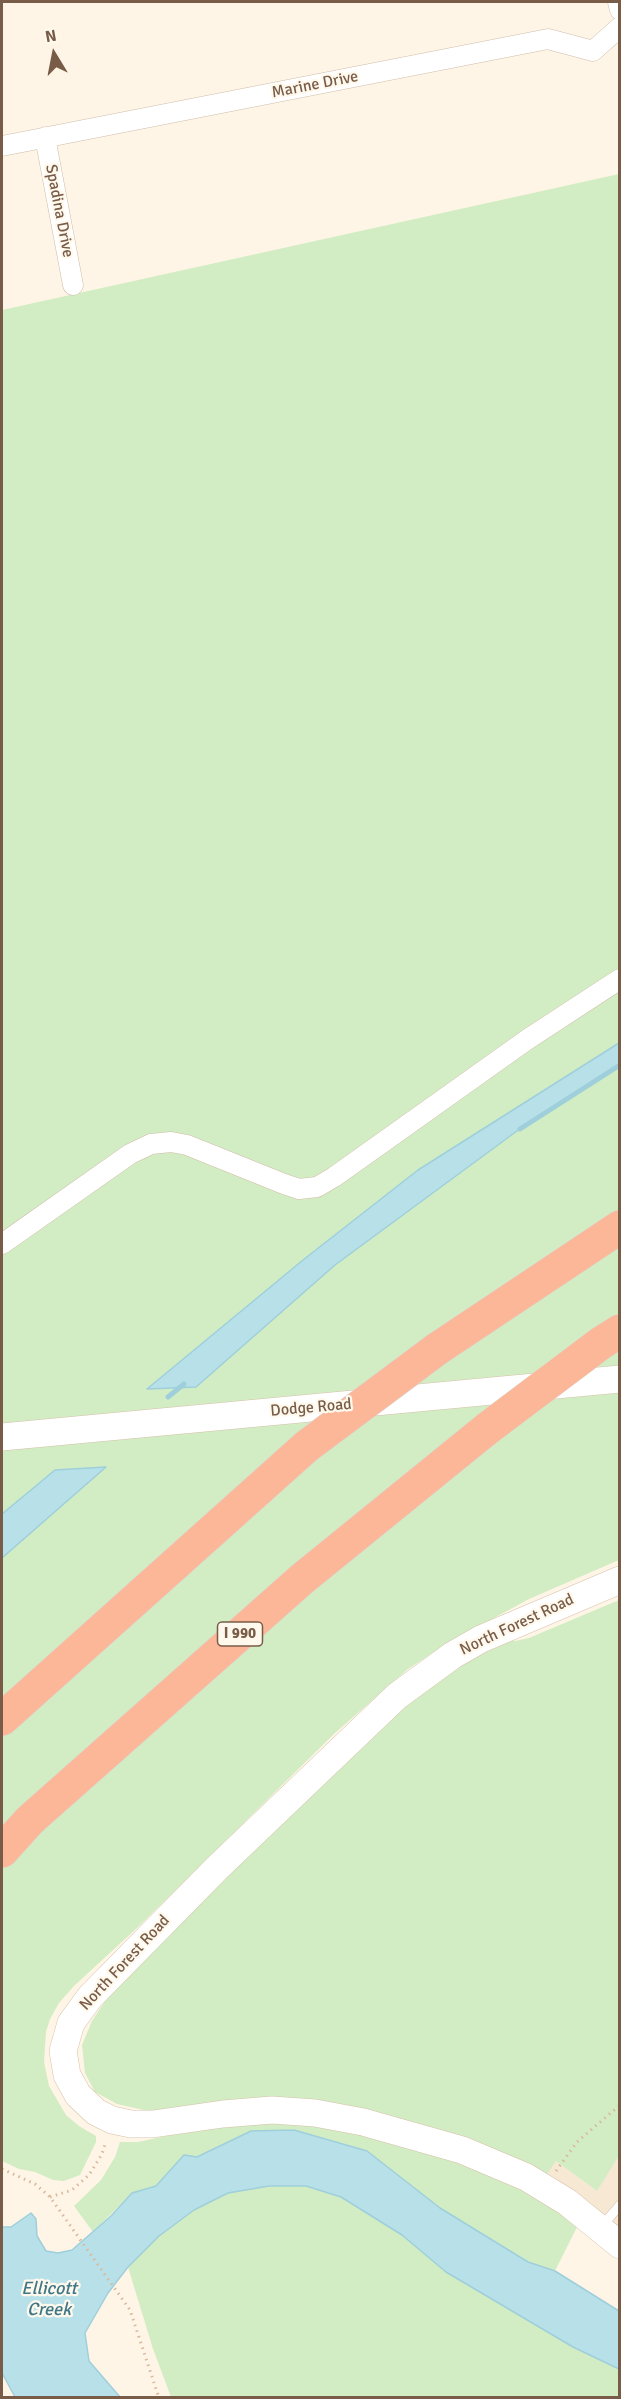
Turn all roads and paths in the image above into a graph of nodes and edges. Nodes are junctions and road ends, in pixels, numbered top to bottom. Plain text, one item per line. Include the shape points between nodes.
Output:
1 (618, 2) edge
2 (620, 10) edge
3 (620, 27) edge
4 (45, 137) junction
5 (2, 146) edge
6 (73, 285) dead end
7 (620, 979) edge
8 (620, 1227) edge
9 (2, 1244) edge
10 (610, 1337) edge
11 (620, 1379) edge
12 (2, 1437) edge
13 (620, 1580) edge
14 (2, 1719) edge
15 (2, 1851) edge
16 (620, 2105) edge
17 (106, 2140) dead end
18 (2, 2169) edge
19 (545, 2188) junction
20 (50, 2197) junction
21 (620, 2205) edge
22 (610, 2237) edge
23 (159, 2397) edge

1 - 2 street
3 - 4 street, Marine Drive via 593,51 548,39
4 - 5 street, Marine Drive
4 - 6 street, Spadina Drive
7 - 9 street via 317,1187 299,1189 187,1145 151,1144 130,1154
8 - 14 highway, bridge via 437,1349 307,1446
10 - 15 highway, I 990, bridge via 488,1428 302,1579 30,1820
11 - 12 street, Dodge Road
13 - 19 street, North Forest Road via 481,1639 397,1696 217,1868 90,1997 71,2023 63,2051 67,2075 78,2095 96,2112 112,2120 141,2124 261,2110 315,2113 462,2150
16 - 19 path via 577,2142
17 - 20 path via 89,2175 72,2190
18 - 20 path via 35,2184
19 - 22 street, North Forest Road
20 - 23 path via 130,2310
21 - 22 lane

